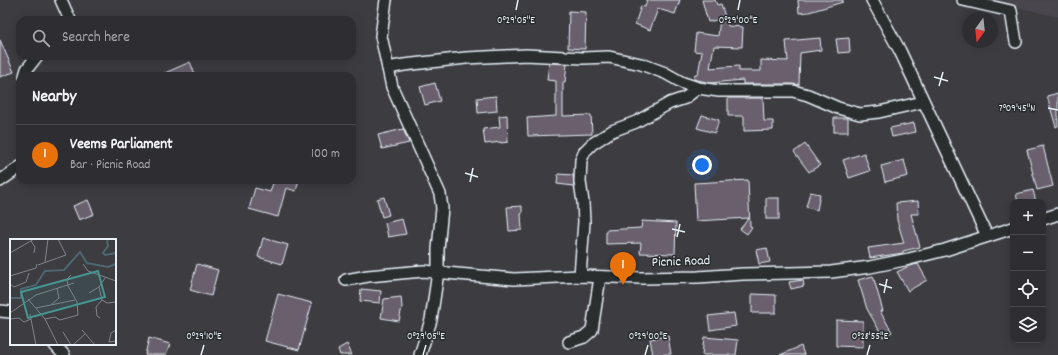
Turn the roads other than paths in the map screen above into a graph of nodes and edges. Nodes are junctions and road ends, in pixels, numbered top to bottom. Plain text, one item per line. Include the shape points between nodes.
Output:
1 (61, 0) edge
2 (386, 0) edge
3 (872, 0) edge
4 (963, 0) edge
5 (68, 16) edge
6 (1016, 42) dead end
7 (34, 60) edge
8 (388, 68) junction
9 (26, 72) edge
10 (698, 88) junction
11 (923, 102) junction
12 (16, 170) edge
13 (0, 181) edge
14 (1058, 214) edge
15 (1046, 218) edge
16 (1010, 229) edge
17 (987, 236) junction
18 (438, 272) junction
19 (580, 276) junction
20 (600, 277) junction
21 (346, 280) dead end
22 (0, 311) edge
23 (10, 312) edge
24 (569, 342) dead end
25 (55, 345) edge
26 (64, 355) edge
27 (420, 355) edge

1 - 5 street
2 - 8 street via 381,36
3 - 11 street via 900,51
4 - 6 street via 1011,11
7 - 9 street
8 - 10 street via 466,58 526,55 609,57 641,64
8 - 18 street via 392,87 440,194 442,208
10 - 11 street via 719,91 793,91 860,114
10 - 19 street via 685,98 612,131 592,144 585,152 581,160 580,182 584,222
11 - 17 street
12 - 13 street
14 - 15 street
16 - 17 street, Picnic Road
17 - 20 street, Picnic Road via 909,260 831,272
18 - 19 street, Picnic Road via 514,279
18 - 21 street, Picnic Road via 423,271
18 - 27 street via 431,320
19 - 20 street, Picnic Road
20 - 24 street via 592,330 584,337
22 - 23 street
25 - 26 street

